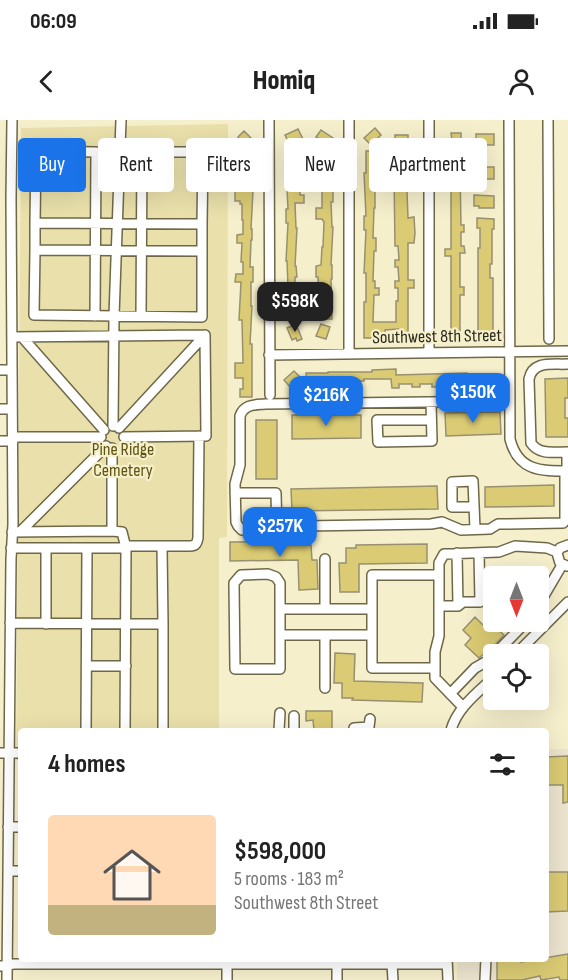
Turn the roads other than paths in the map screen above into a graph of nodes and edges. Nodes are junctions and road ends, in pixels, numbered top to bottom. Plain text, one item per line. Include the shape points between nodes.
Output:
1 (12, 120) edge
2 (121, 120) edge
3 (269, 120) edge
4 (349, 120) edge
5 (429, 120) edge
6 (509, 120) edge
7 (548, 120) edge
8 (0, 198) edge
9 (11, 198) junction
10 (35, 224) junction
11 (96, 224) junction
12 (117, 224) junction
13 (141, 224) junction
14 (202, 224) junction
15 (35, 250) junction
16 (96, 250) junction
17 (117, 250) junction
18 (141, 250) junction
19 (202, 251) junction
20 (0, 282) edge
21 (11, 282) junction
22 (95, 316) junction
23 (114, 316) junction
24 (141, 316) junction
25 (206, 335) junction
26 (114, 336) junction
27 (17, 337) junction
28 (549, 339) dead end
29 (568, 351) edge
30 (509, 352) junction
31 (429, 353) junction
32 (349, 354) junction
33 (270, 355) junction
34 (568, 364) edge
35 (0, 370) edge
36 (12, 370) junction
37 (270, 395) dead end
38 (509, 401) junction
39 (431, 402) junction
40 (0, 409) edge
41 (12, 409) junction
42 (431, 420) junction
43 (111, 436) junction
44 (199, 436) junction
45 (12, 439) junction
46 (0, 441) edge
47 (567, 452) edge
48 (567, 471) edge
49 (235, 493) junction
50 (474, 507) dead end
51 (475, 530) junction
52 (112, 531) junction
53 (277, 532) junction
54 (14, 538) junction
55 (0, 540) edge
56 (568, 545) edge
57 (162, 546) junction
58 (126, 547) junction
59 (46, 548) junction
60 (87, 548) junction
61 (557, 552) junction
62 (457, 553) junction
63 (479, 553) junction
64 (325, 559) dead end
65 (565, 565) edge
66 (439, 575) junction
67 (549, 589) edge
68 (568, 602) edge
69 (439, 606) junction
70 (458, 606) junction
71 (281, 609) junction
72 (325, 609) junction
73 (372, 609) junction
74 (10, 623) junction
75 (46, 624) junction
76 (87, 624) junction
77 (126, 624) junction
78 (163, 624) junction
79 (516, 632) edge
80 (280, 635) junction
81 (325, 635) junction
82 (372, 635) junction
83 (505, 644) edge
84 (526, 644) edge
85 (483, 663) edge
86 (87, 666) junction
87 (126, 666) junction
88 (434, 668) junction
89 (325, 688) dead end
90 (483, 688) edge
91 (450, 694) junction
92 (463, 707) junction
93 (280, 713) dead end
94 (294, 716) dead end
95 (354, 717) dead end
96 (370, 718) dead end
97 (86, 728) edge
98 (125, 728) edge
99 (163, 728) edge
100 (279, 728) edge
101 (294, 728) edge
102 (354, 728) edge
103 (362, 728) edge
104 (452, 728) edge
105 (4, 753) edge
106 (8, 827) junction
107 (18, 827) edge
108 (8, 871) junction
109 (18, 871) edge
110 (429, 962) edge
111 (447, 962) edge
112 (486, 962) edge
113 (227, 964) junction
114 (337, 964) junction
115 (392, 964) junction
116 (3, 966) edge
117 (7, 980) edge
118 (227, 980) edge
119 (337, 980) edge
120 (393, 980) edge
121 (448, 980) edge
122 (485, 980) edge

1 - 9 street
2 - 12 street
3 - 33 street
4 - 32 street
5 - 31 street
6 - 30 street
7 - 28 street
8 - 9 street
9 - 21 street
10 - 11 street
10 - 11 street via 36,151 46,151 96,152
10 - 15 street
11 - 12 street
11 - 16 street
12 - 13 street
12 - 17 street
13 - 14 street
13 - 14 street via 142,152 202,152
13 - 18 street
14 - 19 street
15 - 16 street
15 - 22 street via 34,315
16 - 17 street
16 - 22 street
17 - 18 street
17 - 23 street
18 - 19 street
18 - 24 street
19 - 24 street via 202,316
20 - 21 street
21 - 27 street
22 - 23 street
23 - 24 street
23 - 26 street
25 - 26 street
25 - 43 street
25 - 44 street via 206,436
26 - 27 street
26 - 43 street
27 - 36 street
27 - 43 street
29 - 30 street, Southwest 8th Street
30 - 31 street, Southwest 8th Street
30 - 38 street
31 - 32 street, Southwest 8th Street
32 - 33 street, Southwest 8th Street
33 - 37 street
34 - 47 street via 540,365 532,370 529,379 531,443 541,452
35 - 36 street
36 - 41 street
38 - 39 street
38 - 48 street via 510,439 520,460 535,469
39 - 42 street
39 - 49 street via 246,407 240,416 240,465
40 - 41 street
41 - 45 street
42 - 42 street via 432,441 378,442 377,420
43 - 44 street
43 - 45 street
43 - 52 street
43 - 54 street
44 - 57 street via 197,543
45 - 46 street
45 - 54 street
47 - 48 street
48 - 51 street via 563,523 498,524
49 - 53 street via 236,522 242,530
49 - 53 street via 276,493
50 - 51 street
51 - 53 street via 461,530 442,522 305,526
52 - 54 street
52 - 58 street via 122,532
54 - 55 street
54 - 59 street
54 - 74 street
56 - 61 street
57 - 58 street
57 - 78 street
58 - 60 street
58 - 77 street
59 - 60 street
59 - 75 street
60 - 76 street
61 - 63 street via 515,546
61 - 65 street via 558,560
62 - 63 street
62 - 66 street via 444,554
62 - 70 street
63 - 70 street via 480,602 463,602
64 - 72 street
65 - 67 street
66 - 69 street
66 - 73 street via 372,575
68 - 84 street
69 - 70 street
69 - 88 street
71 - 72 street
71 - 80 street
71 - 80 street via 280,583 276,577 238,577 234,583 235,669 280,669
72 - 73 street
73 - 82 street
74 - 75 street
74 - 105 street
75 - 76 street
76 - 77 street
76 - 86 street
77 - 78 street
77 - 87 street
78 - 99 street
79 - 83 street
80 - 81 street
81 - 82 street
81 - 89 street
82 - 88 street via 372,668
85 - 91 street
86 - 87 street
86 - 97 street
87 - 98 street
88 - 91 street via 435,678
90 - 92 street
91 - 92 street
92 - 104 street
93 - 100 street
94 - 101 street
95 - 102 street
96 - 103 street via 369,727
105 - 106 street
106 - 107 street
106 - 108 street
108 - 109 street
108 - 116 street
110 - 115 street
111 - 121 street
112 - 122 street
113 - 114 street
113 - 116 street
113 - 118 street
114 - 115 street
114 - 119 street
115 - 120 street
116 - 117 street

